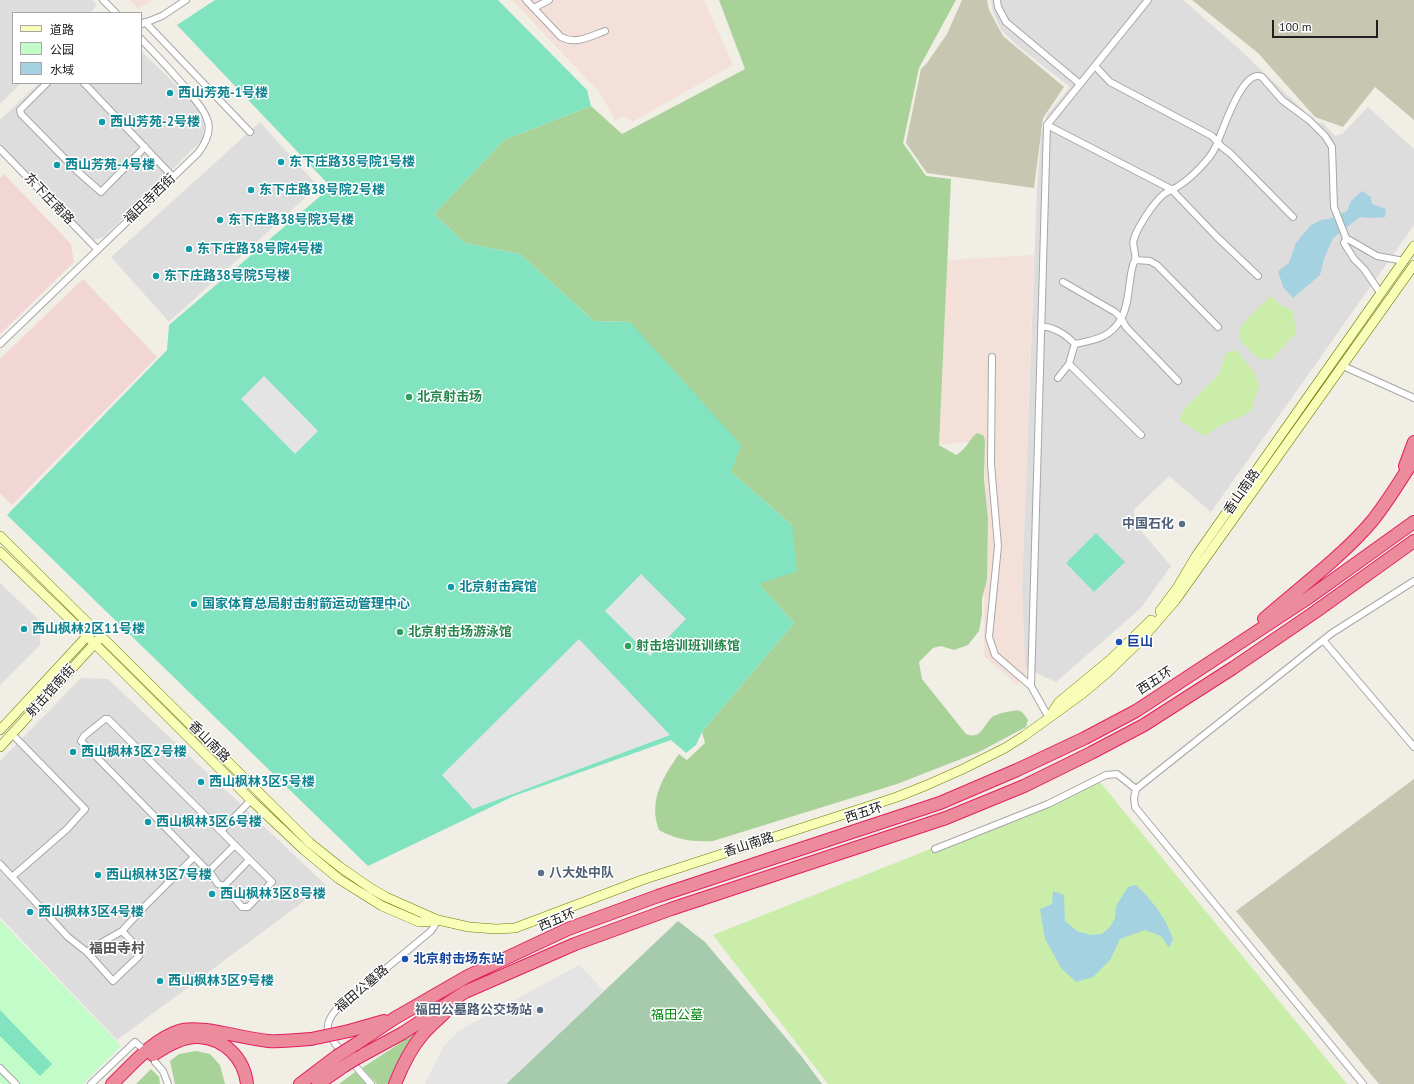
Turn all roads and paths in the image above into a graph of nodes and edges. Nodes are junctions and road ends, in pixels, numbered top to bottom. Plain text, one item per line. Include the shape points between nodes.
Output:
1 (103, 0) edge
2 (186, 0) edge
3 (526, 0) edge
4 (549, 0) edge
5 (997, 0) edge
6 (1148, 0) edge
7 (534, 8) junction
8 (115, 12) edge
9 (143, 23) edge
10 (605, 31) dead end
11 (142, 40) edge
12 (1095, 66) junction
13 (46, 84) edge
14 (85, 84) edge
15 (1080, 84) junction
16 (1047, 125) junction
17 (250, 132) dead end
18 (1218, 142) junction
19 (145, 147) junction
20 (0, 149) edge
21 (173, 177) junction
22 (1171, 189) junction
23 (1293, 217) dead end
24 (1344, 236) junction
25 (1414, 246) edge
26 (97, 249) junction
27 (1135, 260) junction
28 (1404, 261) junction
29 (1414, 265) edge
30 (1258, 276) dead end
31 (1063, 282) dead end
32 (1381, 294) junction
33 (1122, 318) junction
34 (1041, 326) junction
35 (1218, 327) dead end
36 (0, 344) edge
37 (1076, 344) junction
38 (992, 357) dead end
39 (1069, 364) junction
40 (1343, 366) junction
41 (1058, 378) dead end
42 (1178, 381) dead end
43 (1414, 398) edge
44 (1141, 436) dead end
45 (1414, 442) edge
46 (1414, 459) edge
47 (1396, 489) junction
48 (1414, 522) edge
49 (0, 536) edge
50 (1414, 541) edge
51 (1414, 546) edge
52 (0, 552) edge
53 (1388, 560) junction
54 (1414, 581) edge
55 (94, 629) junction
56 (87, 636) junction
57 (101, 636) junction
58 (1323, 640) junction
59 (94, 644) junction
60 (1223, 653) junction
61 (1031, 686) junction
62 (1049, 718) junction
63 (1, 726) edge
64 (12, 734) junction
65 (0, 747) edge
66 (1414, 747) edge
67 (1136, 789) junction
68 (251, 800) junction
69 (221, 831) junction
70 (235, 845) junction
71 (935, 849) dead end
72 (194, 857) junction
73 (249, 860) junction
74 (0, 864) edge
75 (209, 871) junction
76 (12, 877) junction
77 (224, 886) junction
78 (438, 920) junction
79 (122, 931) junction
80 (87, 952) junction
81 (465, 992) junction
82 (395, 1018) junction
83 (142, 1048) dead end
84 (340, 1061) junction
85 (155, 1062) dead end
86 (0, 1068) edge
87 (16, 1084) edge
88 (91, 1084) edge
89 (112, 1084) edge
90 (122, 1084) edge
91 (168, 1084) edge
92 (247, 1084) edge
93 (300, 1084) edge
94 (318, 1084) edge
95 (371, 1084) edge
96 (396, 1084) edge
97 (1364, 1084) edge

1 - 8 street
2 - 9 street via 162,16
3 - 7 street
4 - 7 street
5 - 15 street via 1006,22
6 - 12 street
7 - 10 street via 568,41 577,41
9 - 17 street
11 - 21 street, 福田寺西街 via 184,85 208,119 206,142
12 - 15 street
12 - 18 street via 1110,82 1212,136
13 - 19 street via 20,110 21,114 101,192
14 - 19 street
15 - 16 street
16 - 22 street
16 - 34 street
18 - 22 street via 1206,161 1179,186
18 - 23 street
18 - 24 street via 1239,92 1253,77 1259,75 1282,100 1309,120 1332,147 1334,207
19 - 21 street
20 - 26 street, 东下庄南路
21 - 26 street, 福田寺西街
22 - 27 street via 1147,215 1133,240
22 - 30 street
24 - 28 street via 1377,256
24 - 32 street via 1344,243 1354,259
25 - 28 main road, 香山南路
26 - 36 street, 福田寺西街
27 - 33 street
27 - 35 street via 1150,261 1157,265
28 - 32 main road, 香山南路
29 - 40 main road, 香山南路
31 - 33 street
32 - 62 main road, 香山南路 via 1158,613 1120,651 1059,702
33 - 37 street via 1109,334 1100,339
33 - 42 street via 1126,327
34 - 37 street via 1050,327 1064,334
34 - 61 street
37 - 39 street
38 - 61 street via 991,464 998,546 989,637 995,655
39 - 41 street
39 - 44 street
40 - 43 street
40 - 62 main road, 香山南路 via 1175,601 1141,640 1107,673
45 - 47 highway
46 - 47 highway
47 - 60 highway via 1348,547
48 - 60 highway, 西五环 via 1308,598
49 - 55 main road, 香山南路
50 - 53 highway, 西五环
51 - 53 highway
52 - 56 main road, 香山南路
53 - 81 highway, 西五环 via 1233,668 1144,725 1024,786 946,818 697,900 575,944
54 - 58 street
55 - 56 main road, 射击馆南街
55 - 57 main road, 香山南路
56 - 59 main road, 香山南路
56 - 63 main road, 射击馆南街
57 - 59 main road, 射击馆南街
57 - 78 main road, 香山南路 via 310,843 372,889
58 - 66 street
58 - 67 street
59 - 64 main road, 射击馆南街
59 - 68 main road, 香山南路
60 - 82 highway, 西五环 via 1136,711 1017,770 940,803 684,887 568,929 468,976
61 - 62 street
62 - 78 main road, 香山南路 via 1005,748 928,785 642,880 515,928 469,927
64 - 65 main road, 射击馆南街
64 - 76 street via 85,809 67,829
67 - 71 street via 1117,774 1106,776 1048,804
67 - 97 street via 1135,807
68 - 69 street
68 - 78 main road, 香山南路 via 338,879 382,906 419,922
69 - 70 street
69 - 72 street via 108,719 84,736 81,741
70 - 73 street
70 - 75 street
72 - 75 street
72 - 79 street
73 - 77 street
73 - 77 street via 272,882 261,895 248,907 242,907
74 - 76 street
75 - 77 street via 218,884
76 - 80 street via 68,937
78 - 95 street, 福田公墓路 via 431,931 330,1016 327,1027 333,1042
79 - 80 street
79 - 80 street via 139,949 139,956 113,981
81 - 84 highway, 西五环, bridge via 403,1033 356,1058
81 - 96 highway via 415,1045
82 - 84 highway, 西五环, bridge via 356,1044
82 - 89 highway, bridge via 311,1039 268,1041 207,1030 181,1030 166,1036 149,1049
83 - 88 street via 135,1042
84 - 93 highway, 西五环
84 - 94 highway, 西五环
85 - 91 street via 163,1071
86 - 87 street
90 - 92 highway via 145,1061 163,1048 198,1037 224,1044 234,1053 242,1063

